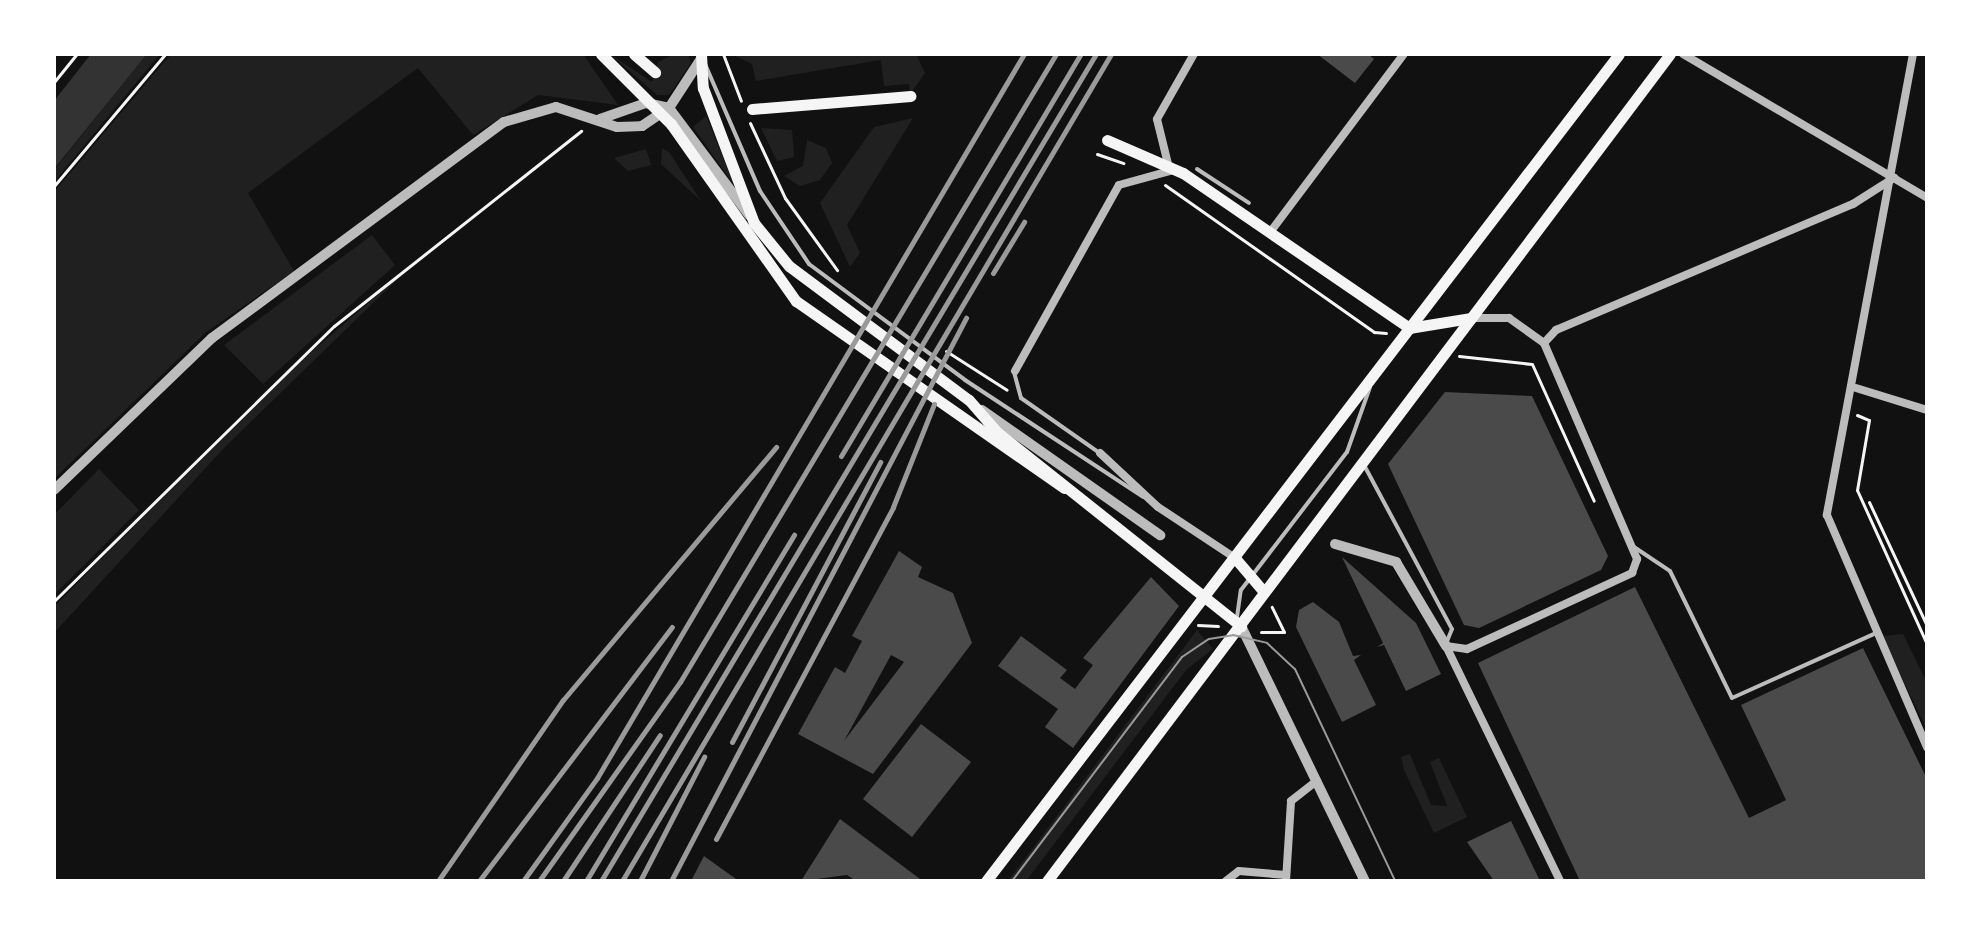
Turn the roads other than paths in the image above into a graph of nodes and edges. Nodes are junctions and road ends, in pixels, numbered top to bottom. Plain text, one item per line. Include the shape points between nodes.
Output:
1 (601, 54) edge
2 (634, 54) edge
3 (1194, 54) edge
4 (1404, 54) edge
5 (1619, 54) edge
6 (1670, 54) edge
7 (1683, 54) edge
8 (1913, 54) edge
9 (700, 56) edge
10 (655, 72) dead end
11 (910, 96) dead end
12 (646, 103) junction
13 (752, 109) dead end
14 (665, 112) junction
15 (600, 119) junction
16 (1107, 140) dead end
17 (1168, 167) junction
18 (1197, 169) dead end
19 (1894, 178) junction
20 (1927, 198) edge
21 (1249, 203) dead end
22 (754, 223) junction
23 (1271, 231) junction
24 (1471, 318) junction
25 (1406, 331) junction
26 (1544, 343) junction
27 (1015, 371) joint
28 (1372, 377) junction
29 (1856, 388) junction
30 (969, 400) junction
31 (1927, 410) edge
32 (1100, 453) joint
33 (1362, 461) junction
34 (54, 490) edge
35 (1073, 492) junction
36 (1158, 507) junction
37 (1160, 535) dead end
38 (1335, 544) dead end
39 (1634, 547) junction
40 (1235, 558) junction
41 (1252, 575) junction
42 (1264, 592) junction
43 (1206, 593) junction
44 (1241, 626) junction
45 (1874, 634) junction
46 (1446, 646) junction
47 (1467, 649) junction
48 (1458, 668) junction
49 (1927, 747) edge
50 (1317, 781) junction
51 (1286, 878) edge
52 (986, 881) edge
53 (1047, 881) edge
54 (1226, 881) edge
55 (1365, 881) edge
56 (1560, 881) edge

1 - 12 main road
2 - 10 main road
3 - 17 street via 1157,119
4 - 23 street
5 - 25 main road
6 - 24 main road
7 - 19 street
8 - 19 street
9 - 14 street
9 - 22 main road via 703,88
9 - 36 lane via 722,92 760,191 809,264 965,380
11 - 13 main road
12 - 14 main road
12 - 15 street
14 - 15 street via 627,129
14 - 22 street
14 - 35 main road via 796,301 1021,464
15 - 34 street via 556,107 504,122 212,338
16 - 17 main road
17 - 23 main road
17 - 27 street via 1119,185
18 - 21 lane
19 - 20 street
19 - 26 street via 1853,204 1556,330
19 - 29 street
22 - 30 main road via 825,296
23 - 25 main road
24 - 25 main road
24 - 26 street via 1509,318
24 - 33 main road
25 - 28 main road
26 - 39 street
27 - 32 lane via 1021,398
28 - 40 main road
28 - 41 lane via 1365,415 1347,452
29 - 31 street
29 - 45 street via 1829,502 1828,529
30 - 35 main road
30 - 37 street
32 - 36 street
33 - 42 main road
33 - 46 lane via 1452,629
35 - 43 main road
36 - 40 street
38 - 46 street via 1396,562
39 - 45 lane via 1670,571 1732,698
39 - 47 street via 1632,573
40 - 41 main road
40 - 43 main road
41 - 42 main road
41 - 44 lane via 1237,605
42 - 44 main road
43 - 44 main road
43 - 52 main road
44 - 50 street
44 - 53 main road
45 - 49 street
46 - 47 street
46 - 48 street
47 - 48 street
48 - 56 street
50 - 51 street via 1294,794
50 - 55 street
51 - 54 street via 1239,871

